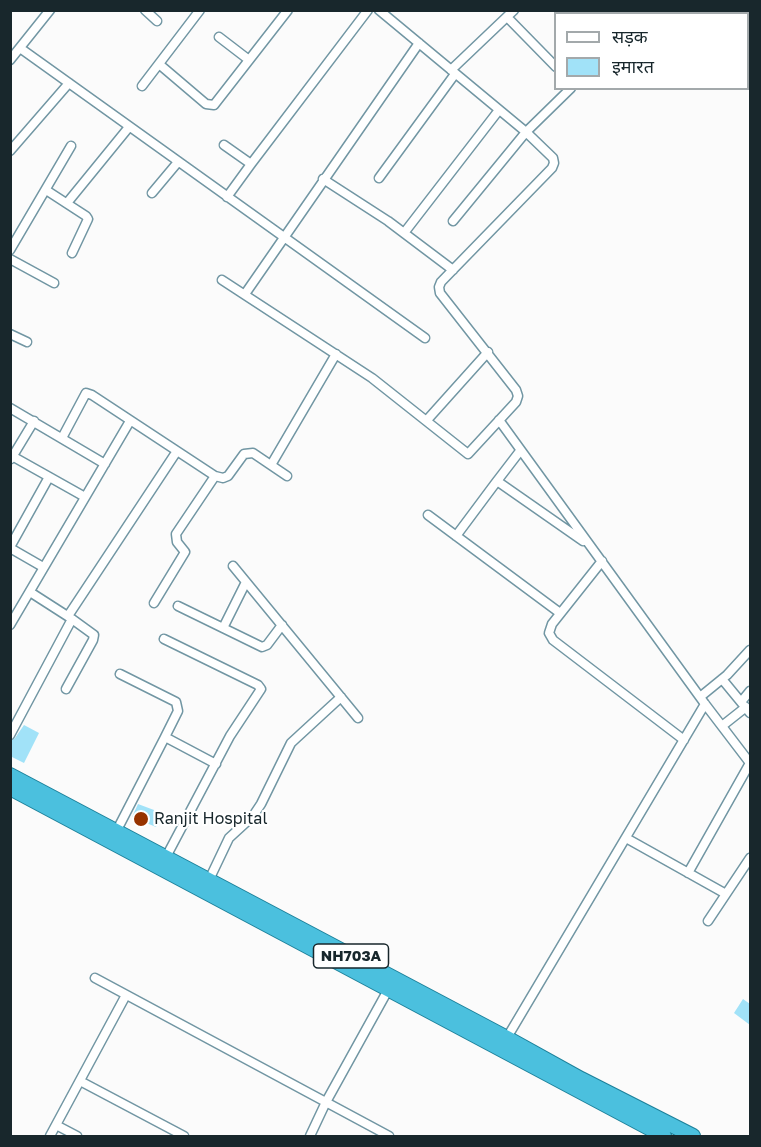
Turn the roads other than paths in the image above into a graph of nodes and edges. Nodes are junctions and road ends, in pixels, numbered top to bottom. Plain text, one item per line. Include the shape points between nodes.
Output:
1 (50, 10) edge
2 (145, 10) edge
3 (200, 10) edge
4 (288, 10) edge
5 (368, 10) edge
6 (379, 10) edge
7 (510, 14) edge
8 (157, 21) dead end
9 (219, 37) dead end
10 (419, 43) junction
11 (20, 48) junction
12 (10, 60) edge
13 (249, 60) junction
14 (159, 64) junction
15 (554, 66) edge
16 (453, 72) junction
17 (69, 83) junction
18 (142, 86) dead end
19 (570, 90) edge
20 (500, 110) junction
21 (129, 127) junction
22 (526, 132) junction
23 (224, 145) dead end
24 (71, 146) dead end
25 (10, 152) edge
26 (178, 162) junction
27 (251, 164) junction
28 (379, 178) dead end
29 (323, 179) junction
30 (46, 190) junction
31 (152, 193) dead end
32 (227, 197) junction
33 (67, 203) junction
34 (453, 221) dead end
35 (404, 233) junction
36 (282, 237) junction
37 (10, 250) edge
38 (72, 253) dead end
39 (10, 259) edge
40 (453, 270) junction
41 (222, 280) dead end
42 (54, 283) dead end
43 (244, 294) junction
44 (10, 334) edge
45 (425, 338) dead end
46 (27, 342) dead end
47 (488, 352) junction
48 (336, 354) junction
49 (10, 408) edge
50 (427, 420) junction
51 (499, 420) junction
52 (33, 421) junction
53 (130, 422) junction
54 (62, 438) junction
55 (177, 451) junction
56 (520, 451) junction
57 (11, 458) edge
58 (105, 464) junction
59 (271, 465) junction
60 (215, 476) junction
61 (287, 476) dead end
62 (49, 477) junction
63 (497, 481) junction
64 (85, 497) junction
65 (428, 515) dead end
66 (456, 536) junction
67 (590, 546) junction
68 (10, 547) edge
69 (602, 561) junction
70 (233, 566) dead end
71 (43, 567) junction
72 (246, 582) junction
73 (30, 592) junction
74 (154, 603) dead end
75 (178, 606) dead end
76 (14, 610) edge
77 (560, 613) junction
78 (70, 618) junction
79 (282, 625) junction
80 (10, 626) edge
81 (223, 628) junction
82 (164, 639) dead end
83 (750, 650) edge
84 (120, 674) dead end
85 (722, 680) junction
86 (66, 689) dead end
87 (750, 691) edge
88 (341, 697) junction
89 (703, 700) junction
90 (746, 707) edge
91 (358, 717) dead end
92 (723, 726) junction
93 (10, 735) edge
94 (165, 737) junction
95 (684, 740) junction
96 (750, 759) edge
97 (216, 764) junction
98 (10, 775) edge
99 (10, 788) edge
100 (117, 830) junction
101 (626, 838) junction
102 (166, 857) junction
103 (750, 858) edge
104 (688, 873) junction
105 (209, 880) junction
106 (726, 894) junction
107 (708, 921) dead end
108 (95, 978) dead end
109 (388, 990) junction
110 (126, 995) junction
111 (504, 1043) junction
112 (80, 1081) junction
113 (326, 1102) junction
114 (56, 1125) junction
115 (658, 1135) edge
116 (50, 1137) edge
117 (77, 1137) edge
118 (184, 1137) edge
119 (310, 1137) edge
120 (389, 1137) edge
121 (693, 1137) edge

1 - 11 street
2 - 8 street
3 - 14 street
4 - 13 street
5 - 27 street
6 - 10 street
7 - 15 street
7 - 16 street
9 - 13 street
10 - 16 street
10 - 29 street
11 - 12 street
11 - 17 street
13 - 14 street via 210,106
14 - 18 street
16 - 20 street
16 - 28 street
17 - 21 street
17 - 25 street
19 - 22 street
20 - 22 street
20 - 35 street
21 - 26 street
21 - 33 street
22 - 34 street
22 - 40 street via 553,158 552,168
23 - 27 street
24 - 30 street
26 - 31 street
26 - 32 street
27 - 32 street
29 - 35 street
29 - 36 street
30 - 33 street
30 - 37 street
32 - 36 street
33 - 38 street via 88,219
35 - 40 street
36 - 43 street
36 - 45 street
39 - 42 street
40 - 47 street via 441,282 440,293
41 - 43 street
43 - 48 street
44 - 46 street
47 - 50 street
47 - 51 street via 518,396
48 - 50 street
48 - 59 street
49 - 52 street
50 - 51 street via 468,454
51 - 56 street
52 - 54 street
52 - 57 street
53 - 54 street via 86,393
53 - 55 street
53 - 58 street
54 - 58 street
55 - 60 street
55 - 78 street
56 - 63 street
56 - 67 street
57 - 62 street
58 - 64 street
59 - 60 street via 248,453 228,476
59 - 61 street
60 - 74 street via 176,534 185,552
62 - 64 street
62 - 68 street
63 - 66 street
63 - 67 street
64 - 71 street
65 - 66 street
66 - 77 street
67 - 69 street
68 - 71 street
69 - 77 street
69 - 89 street
70 - 72 street
71 - 73 street
72 - 79 street
72 - 81 street
73 - 76 street
73 - 78 street
75 - 81 street
76 - 80 street
77 - 95 street via 549,633 553,640
78 - 86 street via 94,635
78 - 93 street
79 - 81 street via 262,647
79 - 88 street
82 - 97 street via 260,687
83 - 85 street
84 - 94 street via 176,702 178,711
85 - 89 street
85 - 90 street
87 - 90 street
88 - 91 street
88 - 105 street via 291,743 261,804 230,838
89 - 92 street
89 - 95 street
90 - 92 street
92 - 96 street
94 - 97 street
94 - 100 street
95 - 101 street
96 - 104 street
97 - 102 street
98 - 100 highway, NH703A
99 - 109 highway, NH703A
100 - 102 highway, NH703A
101 - 104 street
101 - 111 street
102 - 105 highway, NH703A
103 - 106 street
104 - 106 street
105 - 111 highway, NH703A
106 - 107 street
108 - 110 street
109 - 111 highway, NH703A
109 - 113 street
110 - 112 street
110 - 113 street
111 - 115 highway, NH703A
111 - 121 highway, NH703A
112 - 114 street
112 - 118 street
113 - 119 street
113 - 120 street
114 - 116 street
114 - 117 street

